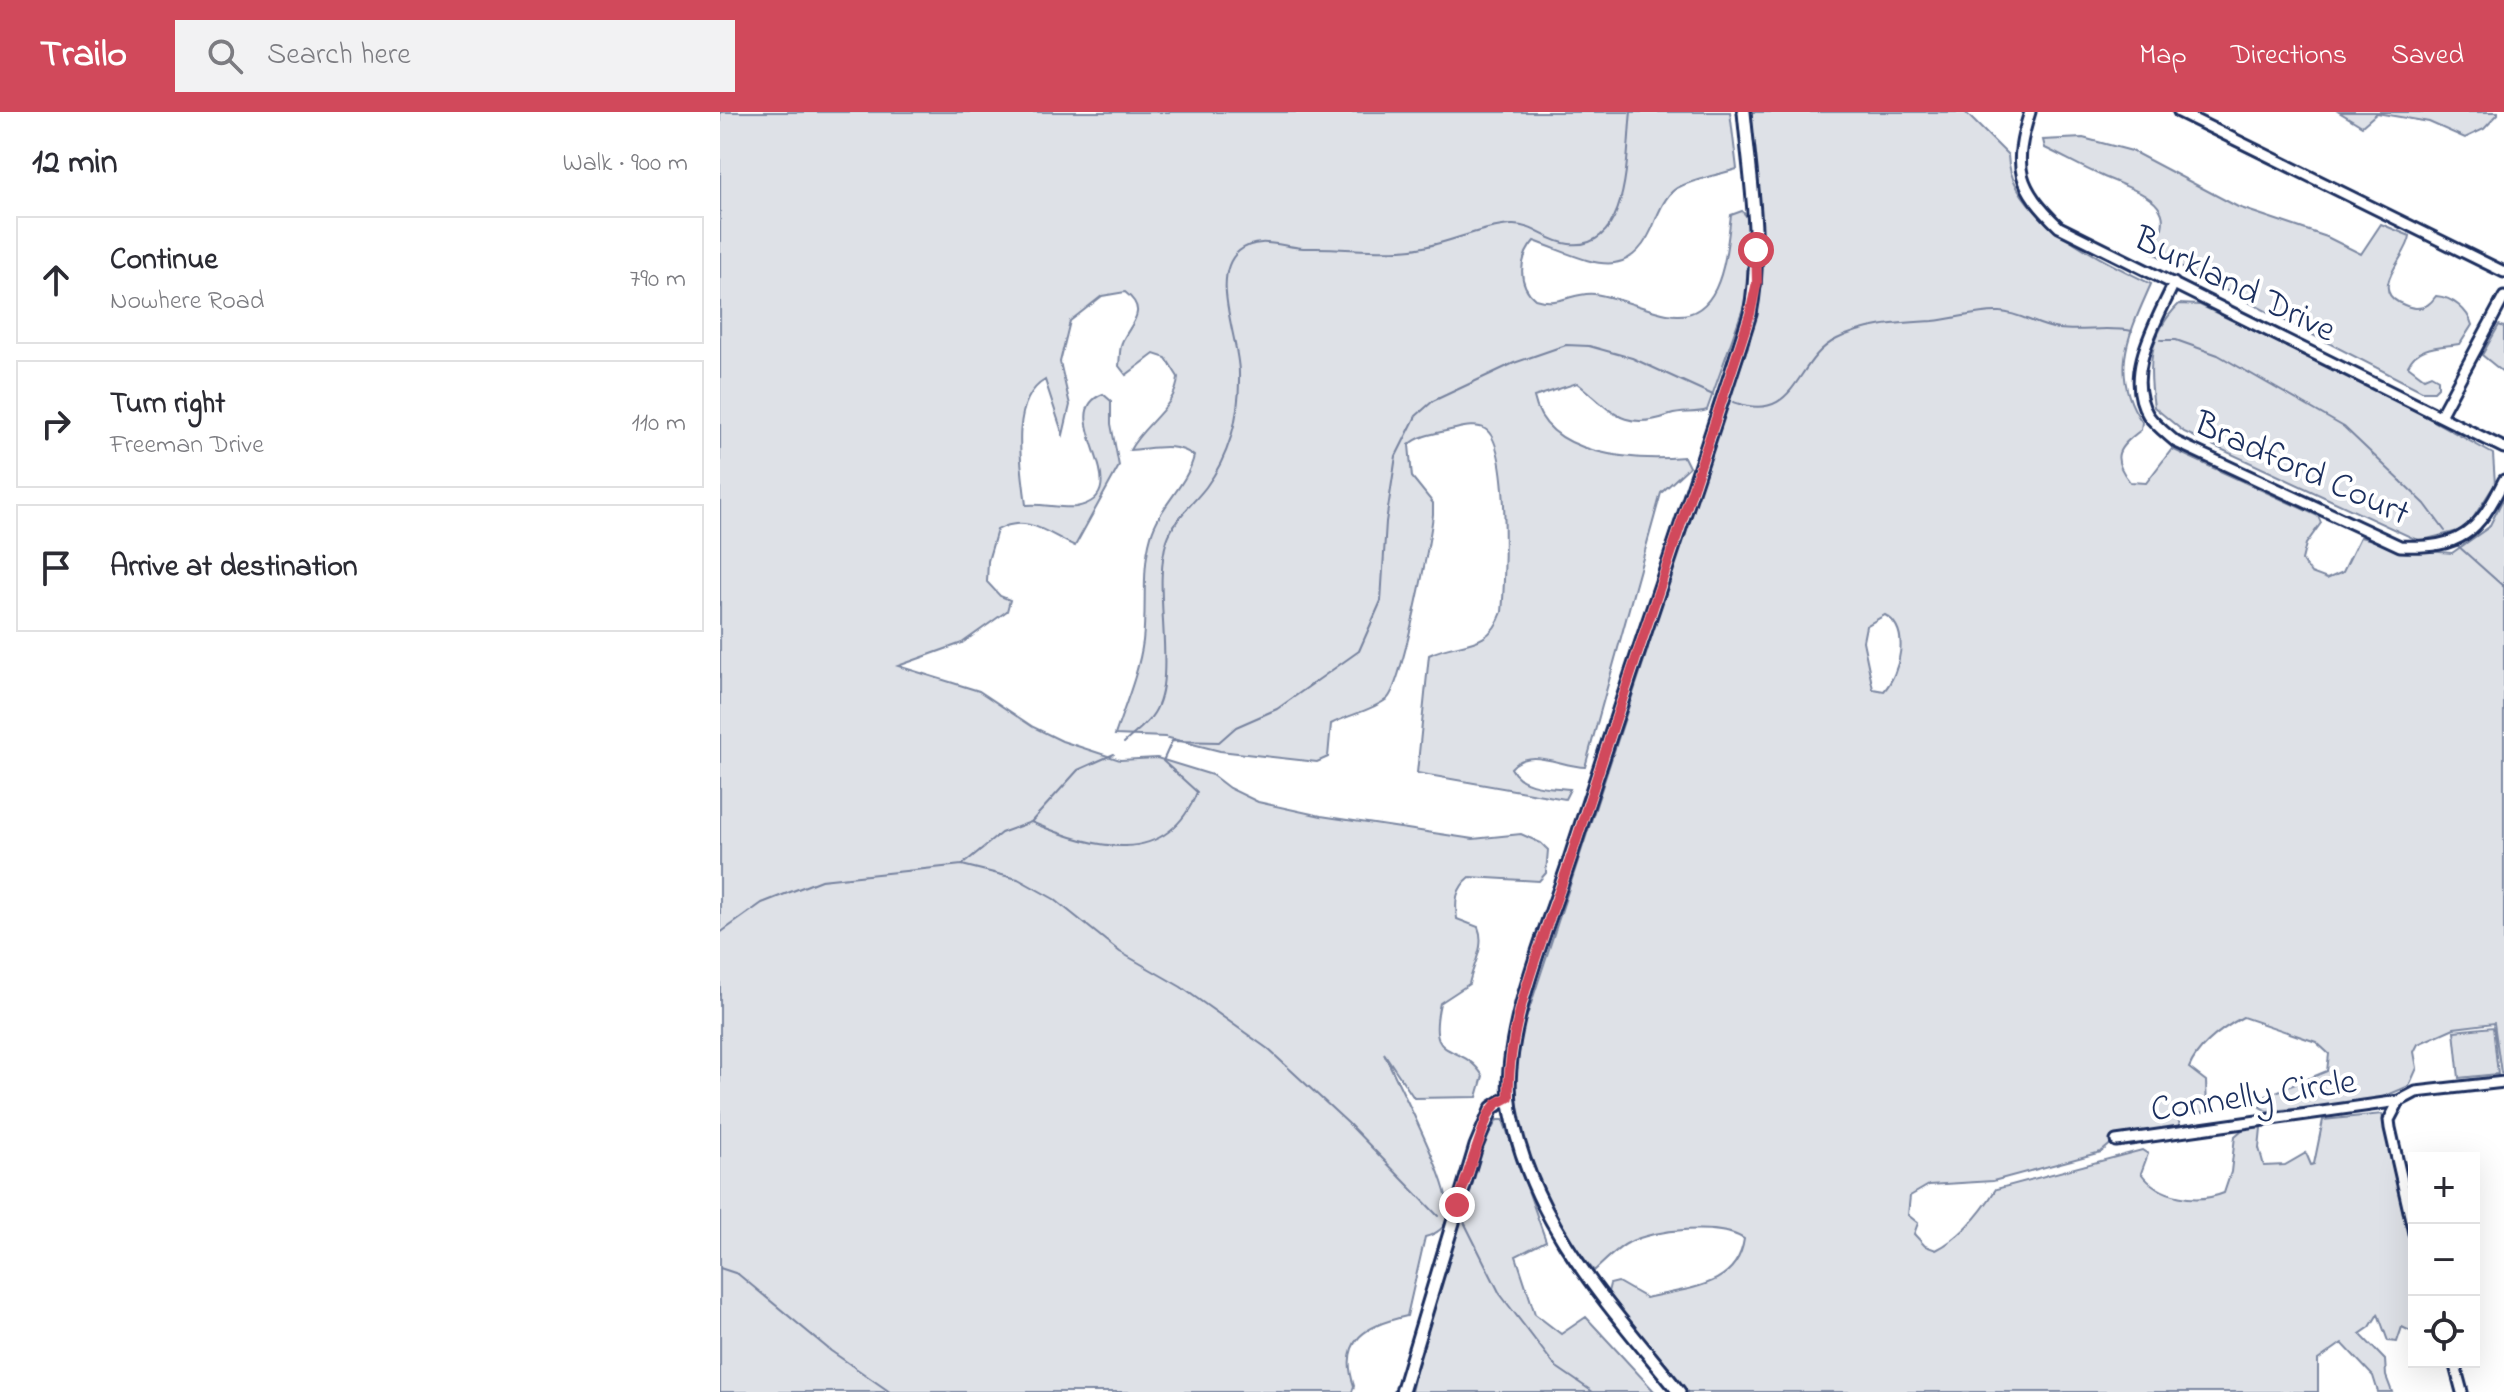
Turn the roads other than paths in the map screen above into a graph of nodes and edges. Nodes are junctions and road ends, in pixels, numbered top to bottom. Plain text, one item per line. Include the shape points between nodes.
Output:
1 (1744, 112) edge
2 (2030, 112) edge
3 (2179, 112) edge
4 (2504, 272) edge
5 (2174, 283) junction
6 (2504, 297) edge
7 (2441, 414) junction
8 (2504, 448) edge
9 (2504, 480) edge
10 (2504, 1082) edge
11 (1509, 1097) junction
12 (2399, 1101) junction
13 (2116, 1141) dead end
14 (2412, 1224) edge
15 (2456, 1368) edge
16 (1402, 1392) edge
17 (1679, 1392) edge
18 (2462, 1392) edge

1 - 11 street via 1757,282 1750,314 1532,976 1510,1060
2 - 5 street, Burkland Drive via 2020,142 2020,179 2036,204 2059,227
3 - 4 street
5 - 7 street, Burkland Drive
5 - 9 street, Bradford Court via 2145,348 2139,380 2148,415 2176,442 2400,546 2435,548 2469,533
6 - 7 street
7 - 8 street, Burkland Drive
10 - 12 street, Connelly Circle via 2416,1092
11 - 16 street via 1492,1108 1476,1146
11 - 17 street via 1536,1190 1558,1236
12 - 13 street, Connelly Circle
12 - 14 street, Connelly Circle via 2389,1120
15 - 18 street

